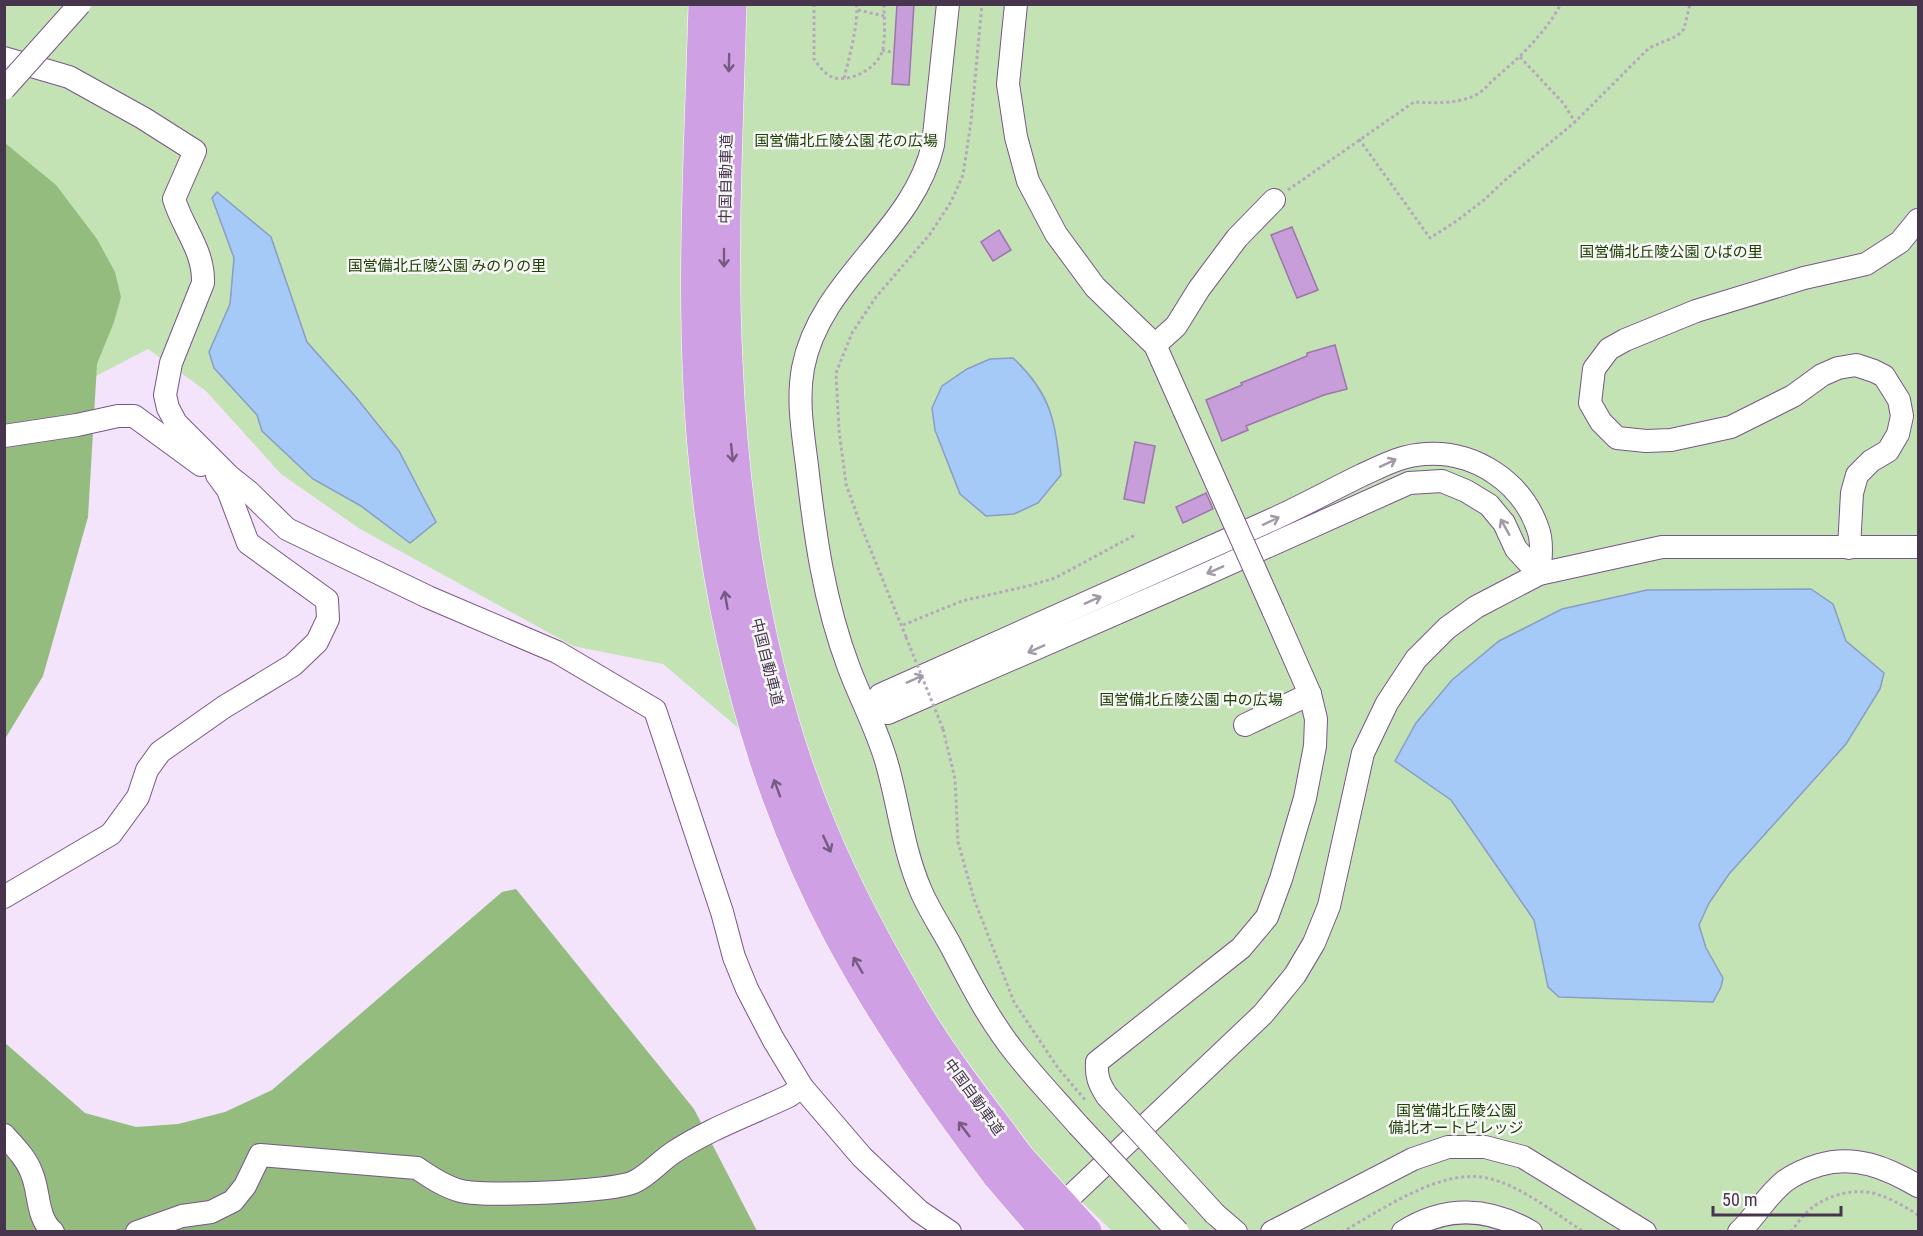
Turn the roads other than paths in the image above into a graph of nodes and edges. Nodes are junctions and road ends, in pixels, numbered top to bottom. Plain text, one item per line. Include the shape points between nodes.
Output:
1 (80, 4) edge
2 (705, 4) edge
3 (730, 4) edge
4 (948, 4) edge
5 (1016, 4) edge
6 (4, 58) edge
7 (4, 89) edge
8 (1274, 200) road end
9 (1918, 220) edge
10 (1155, 345) junction
11 (4, 436) edge
12 (223, 476) junction
13 (1918, 547) edge
14 (1849, 548) junction
15 (1539, 574) junction
16 (1310, 694) junction
17 (868, 712) junction
18 (1245, 725) dead end
19 (4, 897) edge
20 (802, 1087) junction
21 (4, 1135) edge
22 (1009, 1167) junction
23 (1918, 1186) edge
24 (53, 1232) edge
25 (137, 1232) edge
26 (950, 1232) edge
27 (1034, 1232) edge
28 (1048, 1232) edge
29 (1085, 1232) edge
30 (1178, 1232) edge
31 (1236, 1232) edge
32 (1272, 1232) edge
33 (1403, 1232) edge
34 (1531, 1232) edge
35 (1645, 1232) edge
36 (1739, 1232) edge

1 - 7 street, bridge
22 -> 2 highway, 中国自動車道 via 939,1096 841,934 797,841 760,739 733,639 714,533 699,358
3 -> 22 highway, 中国自動車道 via 724,259 726,358 730,444 759,636 786,734 822,833 913,1010 963,1084
4 - 17 street via 929,162 895,220 825,309 810,340 803,370 800,407 814,530 829,610
5 - 10 street via 1008,84 1028,181 1056,234 1095,287
6 - 12 street via 69,77 195,151 174,199 201,256 203,283 171,363 165,395 176,423
8 - 10 street via 1237,238 1176,326
9 - 14 street via 1900,242 1866,264 1804,278 1696,311 1617,344 1594,369 1590,403 1601,422 1617,438 1646,441 1731,428 1838,368 1856,365 1884,376 1899,400 1902,416 1888,451 1871,460 1857,475 1852,493
10 - 16 street, bridge
11 - 12 street via 134,416 198,464
12 - 19 street via 248,543 327,600 328,619 317,642 293,665 160,752 147,770 138,796 111,834
12 - 20 street via 249,492 287,529 428,597 557,652 656,710 734,957 773,1039
13 - 14 street
14 - 15 street via 1662,547
15 -> 17 street via 1516,549 1504,523 1489,505 1442,481 1409,483 888,713
17 -> 15 street via 880,695 1198,554 1400,458 1428,454 1467,458 1503,477 1526,504 1539,530
15 - 27 street via 1476,607 1447,628 1416,659 1387,703 1364,753 1329,906 1295,975 1263,1014
16 - 18 street
16 - 31 street, bridge via 1316,719 1316,746 1305,798 1267,917 1241,948 1097,1062 1097,1100
17 - 30 street, bridge via 887,763 905,844 921,891 988,1015 1016,1054 1078,1125
20 - 25 street via 674,1152 632,1183 567,1191 471,1192 445,1184 417,1168 260,1155 233,1201 212,1212 182,1216
20 - 26 street via 862,1157 919,1211
21 - 24 street via 32,1172 41,1216
22 - 28 highway, 中国自動車道, bridge
22 - 29 highway, 中国自動車道, bridge
23 - 36 street via 1875,1164 1849,1160 1826,1163 1785,1181
32 - 35 street via 1413,1159 1448,1147 1485,1147 1523,1156
33 - 34 street via 1431,1218 1464,1211 1504,1219

